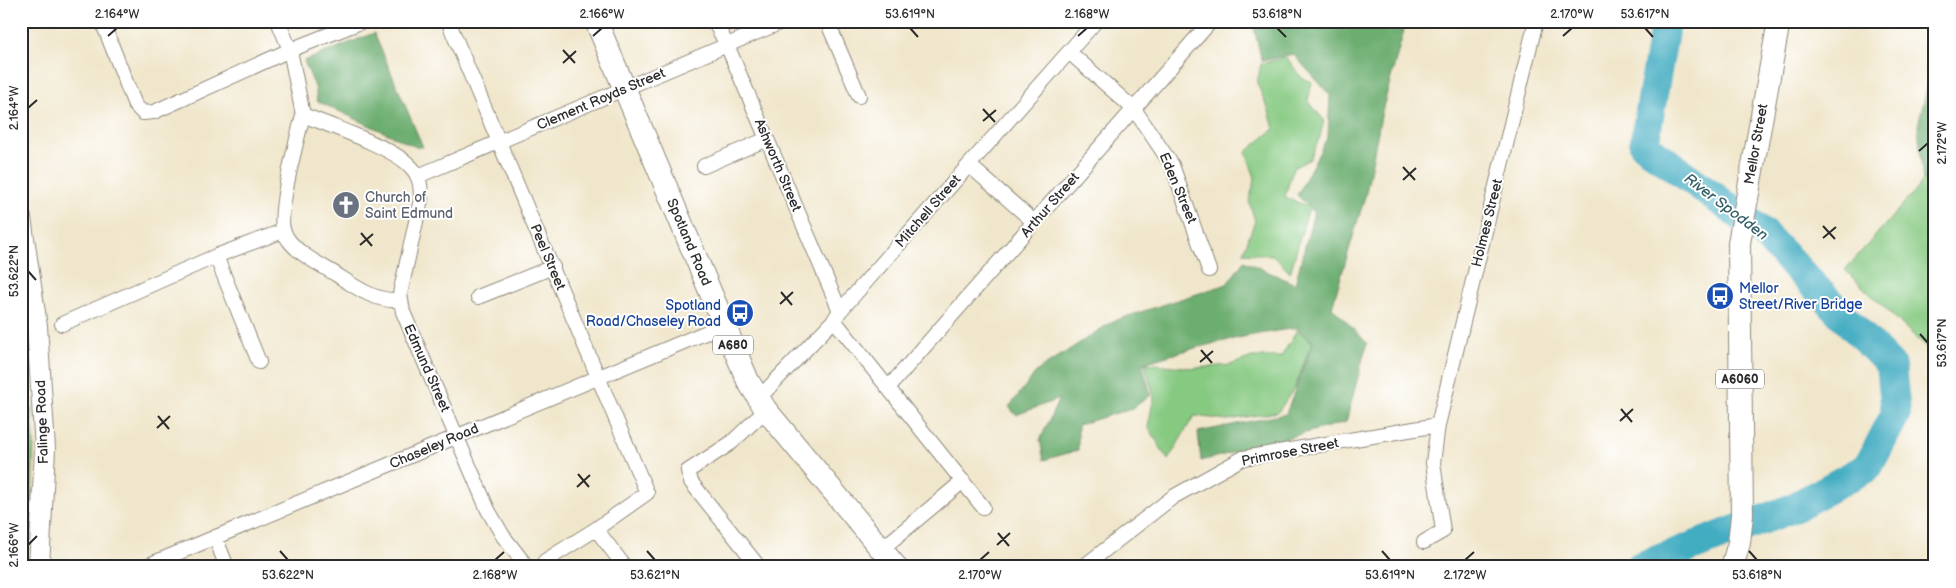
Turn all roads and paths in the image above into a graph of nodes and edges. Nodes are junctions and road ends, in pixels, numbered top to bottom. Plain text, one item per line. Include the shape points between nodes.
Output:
1 (102, 21) edge
2 (278, 21) edge
3 (363, 21) edge
4 (448, 21) edge
5 (596, 21) edge
6 (714, 21) edge
7 (784, 21) edge
8 (828, 21) edge
9 (1096, 21) edge
10 (1211, 21) edge
11 (1536, 21) edge
12 (1779, 21) edge
13 (727, 46) junction
14 (290, 50) junction
15 (1069, 52) junction
16 (625, 89) junction
17 (859, 96) dead end
18 (1134, 109) junction
19 (303, 114) junction
20 (767, 138) junction
21 (498, 142) junction
22 (969, 165) junction
23 (704, 166) dead end
24 (418, 176) junction
25 (21, 218) edge
26 (1034, 222) junction
27 (283, 231) junction
28 (216, 256) junction
29 (553, 267) junction
30 (1209, 270) dead end
31 (478, 297) dead end
32 (400, 300) junction
33 (837, 316) junction
34 (62, 324) dead end
35 (724, 325) junction
36 (259, 362) dead end
37 (597, 377) junction
38 (888, 388) junction
39 (762, 404) junction
40 (1438, 425) junction
41 (457, 436) junction
42 (963, 481) junction
43 (983, 507) dead end
44 (596, 529) junction
45 (215, 537) junction
46 (1424, 542) dead end
47 (882, 548) junction
48 (545, 561) dead end
49 (38, 567) edge
50 (144, 567) edge
51 (227, 567) edge
52 (527, 567) edge
53 (625, 567) edge
54 (759, 567) edge
55 (896, 567) edge
56 (1083, 567) edge
57 (1732, 567) edge

1 - 14 street via 135,105 143,113 154,112
2 - 14 street
3 - 14 street
4 - 21 street, Peel Street
5 - 16 main road, Spotland Road / A680
6 - 13 street, Ashworth Street
7 - 13 street, Clement Royds Street
8 - 17 street
9 - 15 street, Mitchell Street
10 - 18 street, Arthur Street
11 - 40 street, Holmes Street
12 - 57 main road, Mellor Street / A6060 via 1739,243 1742,515
13 - 16 street, Clement Royds Street
13 - 20 street, Ashworth Street
14 - 19 street
15 - 18 street, Eden Street
15 - 22 street, Mitchell Street
16 - 21 street, Clement Royds Street
16 - 35 main road, Spotland Road / A680
18 - 26 street, Arthur Street
18 - 30 street, Eden Street via 1172,165
19 - 24 street via 401,158
19 - 27 street via 282,214
20 - 23 street
20 - 33 street, Ashworth Street
21 - 24 street, Clement Royds Street
21 - 29 street, Peel Street
22 - 26 street
22 - 33 street, Mitchell Street
24 - 32 street via 421,199
25 - 49 main road, Falinge Road via 37,326 45,449
26 - 38 street, Arthur Street
27 - 28 street
27 - 32 street via 302,252 357,288 385,301
28 - 34 street
28 - 36 street
29 - 31 street
29 - 37 street, Peel Street
32 - 41 street, Edmund Street via 402,312
33 - 38 street, Ashworth Street
33 - 39 street, Mitchell Street
35 - 37 street, Chaseley Road
35 - 39 main road, Spotland Road / A680 via 748,381
37 - 41 street, Chaseley Road
37 - 44 street, Peel Street via 647,492
38 - 42 street, Ashworth Street
39 - 47 main road, Spotland Road / A680
39 - 54 street, Mitchell Street via 731,442 688,471 691,482
40 - 46 street, Holmes Street via 1433,463 1444,531
40 - 56 street, Primrose Street via 1243,458 1173,497
41 - 45 street, Chaseley Road
41 - 52 street, Edmund Street via 488,510
42 - 43 street, Ashworth Street
42 - 47 street
44 - 48 street
44 - 53 street
45 - 50 street, Chaseley Road
45 - 51 street
47 - 55 main road, Spotland Road / A680

